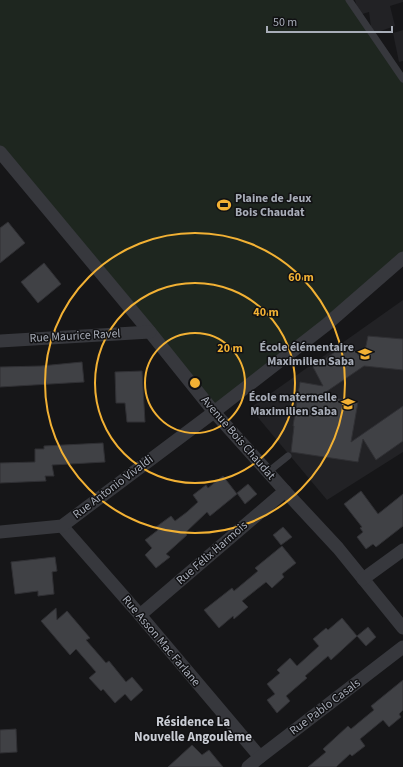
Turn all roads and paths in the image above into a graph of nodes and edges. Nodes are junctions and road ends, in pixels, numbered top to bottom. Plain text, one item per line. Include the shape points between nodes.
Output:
1 (349, 0) edge
2 (403, 79) edge
3 (0, 152) edge
4 (403, 258) edge
5 (150, 332) junction
6 (0, 341) edge
7 (214, 412) junction
8 (288, 456) dead end
9 (268, 472) junction
10 (285, 491) junction
11 (62, 526) junction
12 (0, 532) edge
13 (403, 550) edge
14 (363, 579) junction
15 (140, 615) junction
16 (403, 628) edge
17 (403, 647) edge
18 (260, 757) junction
19 (248, 767) edge

1 - 2 lane
3 - 5 street, Avenue Bois Chaudat
4 - 7 street, Rue Antonio Vivaldi via 326,325
5 - 6 street, Rue Maurice Ravel
5 - 7 street, Avenue Bois Chaudat
7 - 9 street, Avenue Bois Chaudat
7 - 11 street, Rue Antonio Vivaldi
8 - 9 lane
9 - 10 street, Avenue Bois Chaudat
10 - 14 street, Avenue Bois Chaudat
10 - 15 street, Rue Félix Harmois
11 - 12 street, Rue Antonio Vivaldi
11 - 15 street, Rue Asson Mac Farlane
13 - 14 street
14 - 16 street, Avenue Bois Chaudat
15 - 18 street, Rue Asson Mac Farlane
17 - 18 street, Rue Pablo Casals
18 - 19 street, Rue Pablo Casals

